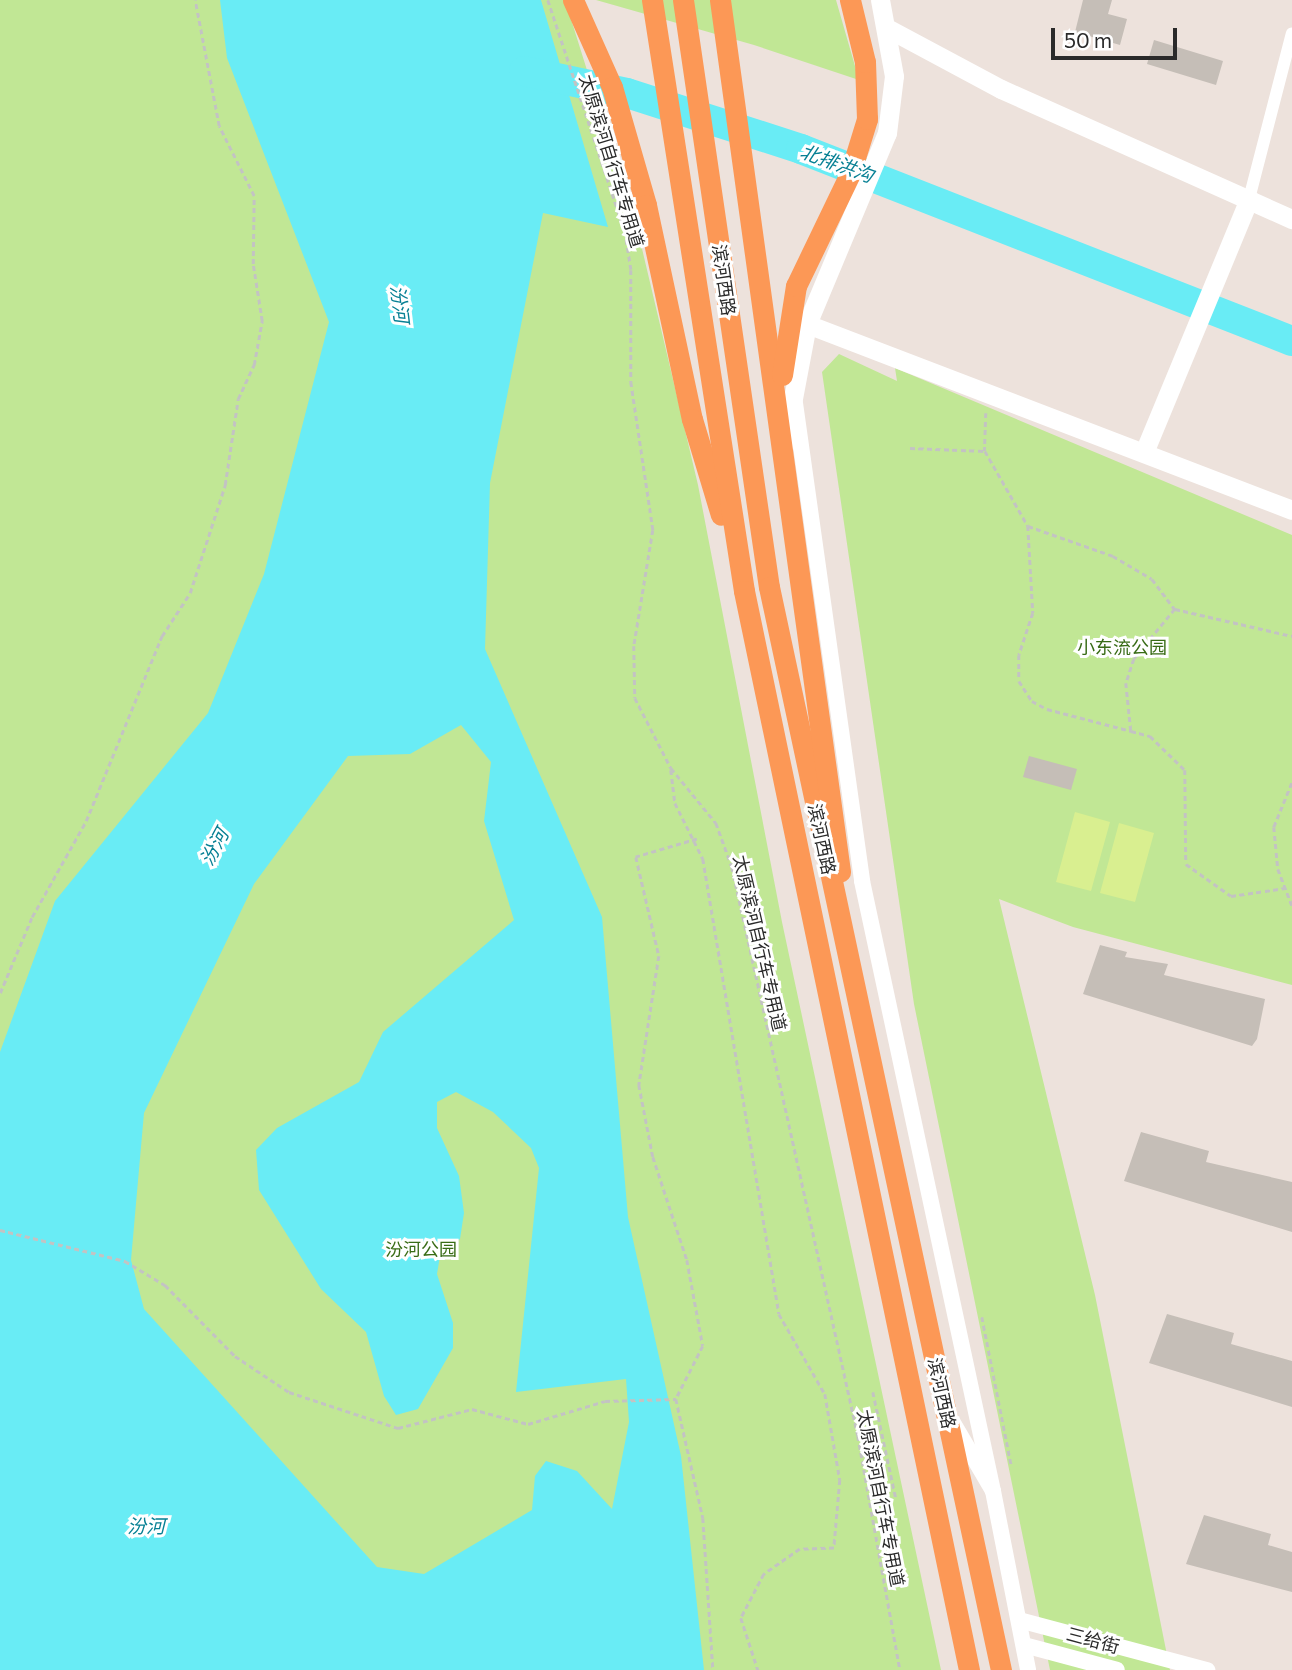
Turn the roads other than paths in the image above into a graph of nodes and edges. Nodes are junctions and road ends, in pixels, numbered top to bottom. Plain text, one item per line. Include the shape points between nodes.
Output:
1 (573, 0) edge
2 (652, 0) edge
3 (850, 0) edge
4 (880, 0) edge
5 (683, 3) edge
6 (721, 6) edge
7 (887, 28) junction
8 (1292, 33) edge
9 (1278, 87) junction
10 (1292, 91) edge
11 (1249, 199) junction
12 (1292, 219) edge
13 (807, 324) junction
14 (793, 391) junction
15 (1144, 450) junction
16 (782, 458) junction
17 (1292, 510) edge
18 (744, 591) junction
19 (836, 803) junction
20 (862, 881) junction
21 (846, 951) junction
22 (946, 1409) junction
23 (993, 1492) junction
24 (1019, 1620) junction
25 (1024, 1645) junction
26 (969, 1670) edge
27 (1001, 1670) edge
28 (1028, 1670) edge
29 (1117, 1670) edge
30 (1207, 1670) edge

1 - 18 highway via 612,86 657,254 692,419
2 - 18 highway, 滨河西路
3 - 16 highway via 865,62 867,119 850,174 796,286 781,357
4 - 7 main road
5 - 21 highway, 滨河西路 via 769,587
6 - 16 highway
7 - 11 main road via 1001,89
7 - 13 main road via 894,91 867,190
8 - 9 street
9 - 10 street
9 - 11 street
11 - 12 main road
11 - 15 main road
13 - 14 main road
13 - 15 main road
14 - 16 main road
14 - 20 street
15 - 17 main road
16 - 19 highway
18 - 26 highway, 滨河西路
19 - 20 street
19 - 21 highway
20 - 23 street
21 - 22 highway, 滨河西路
22 - 23 street
22 - 27 highway, 滨河西路
23 - 24 street
24 - 25 street
24 - 30 street, 三给街
25 - 28 street
25 - 29 street, 三给街

